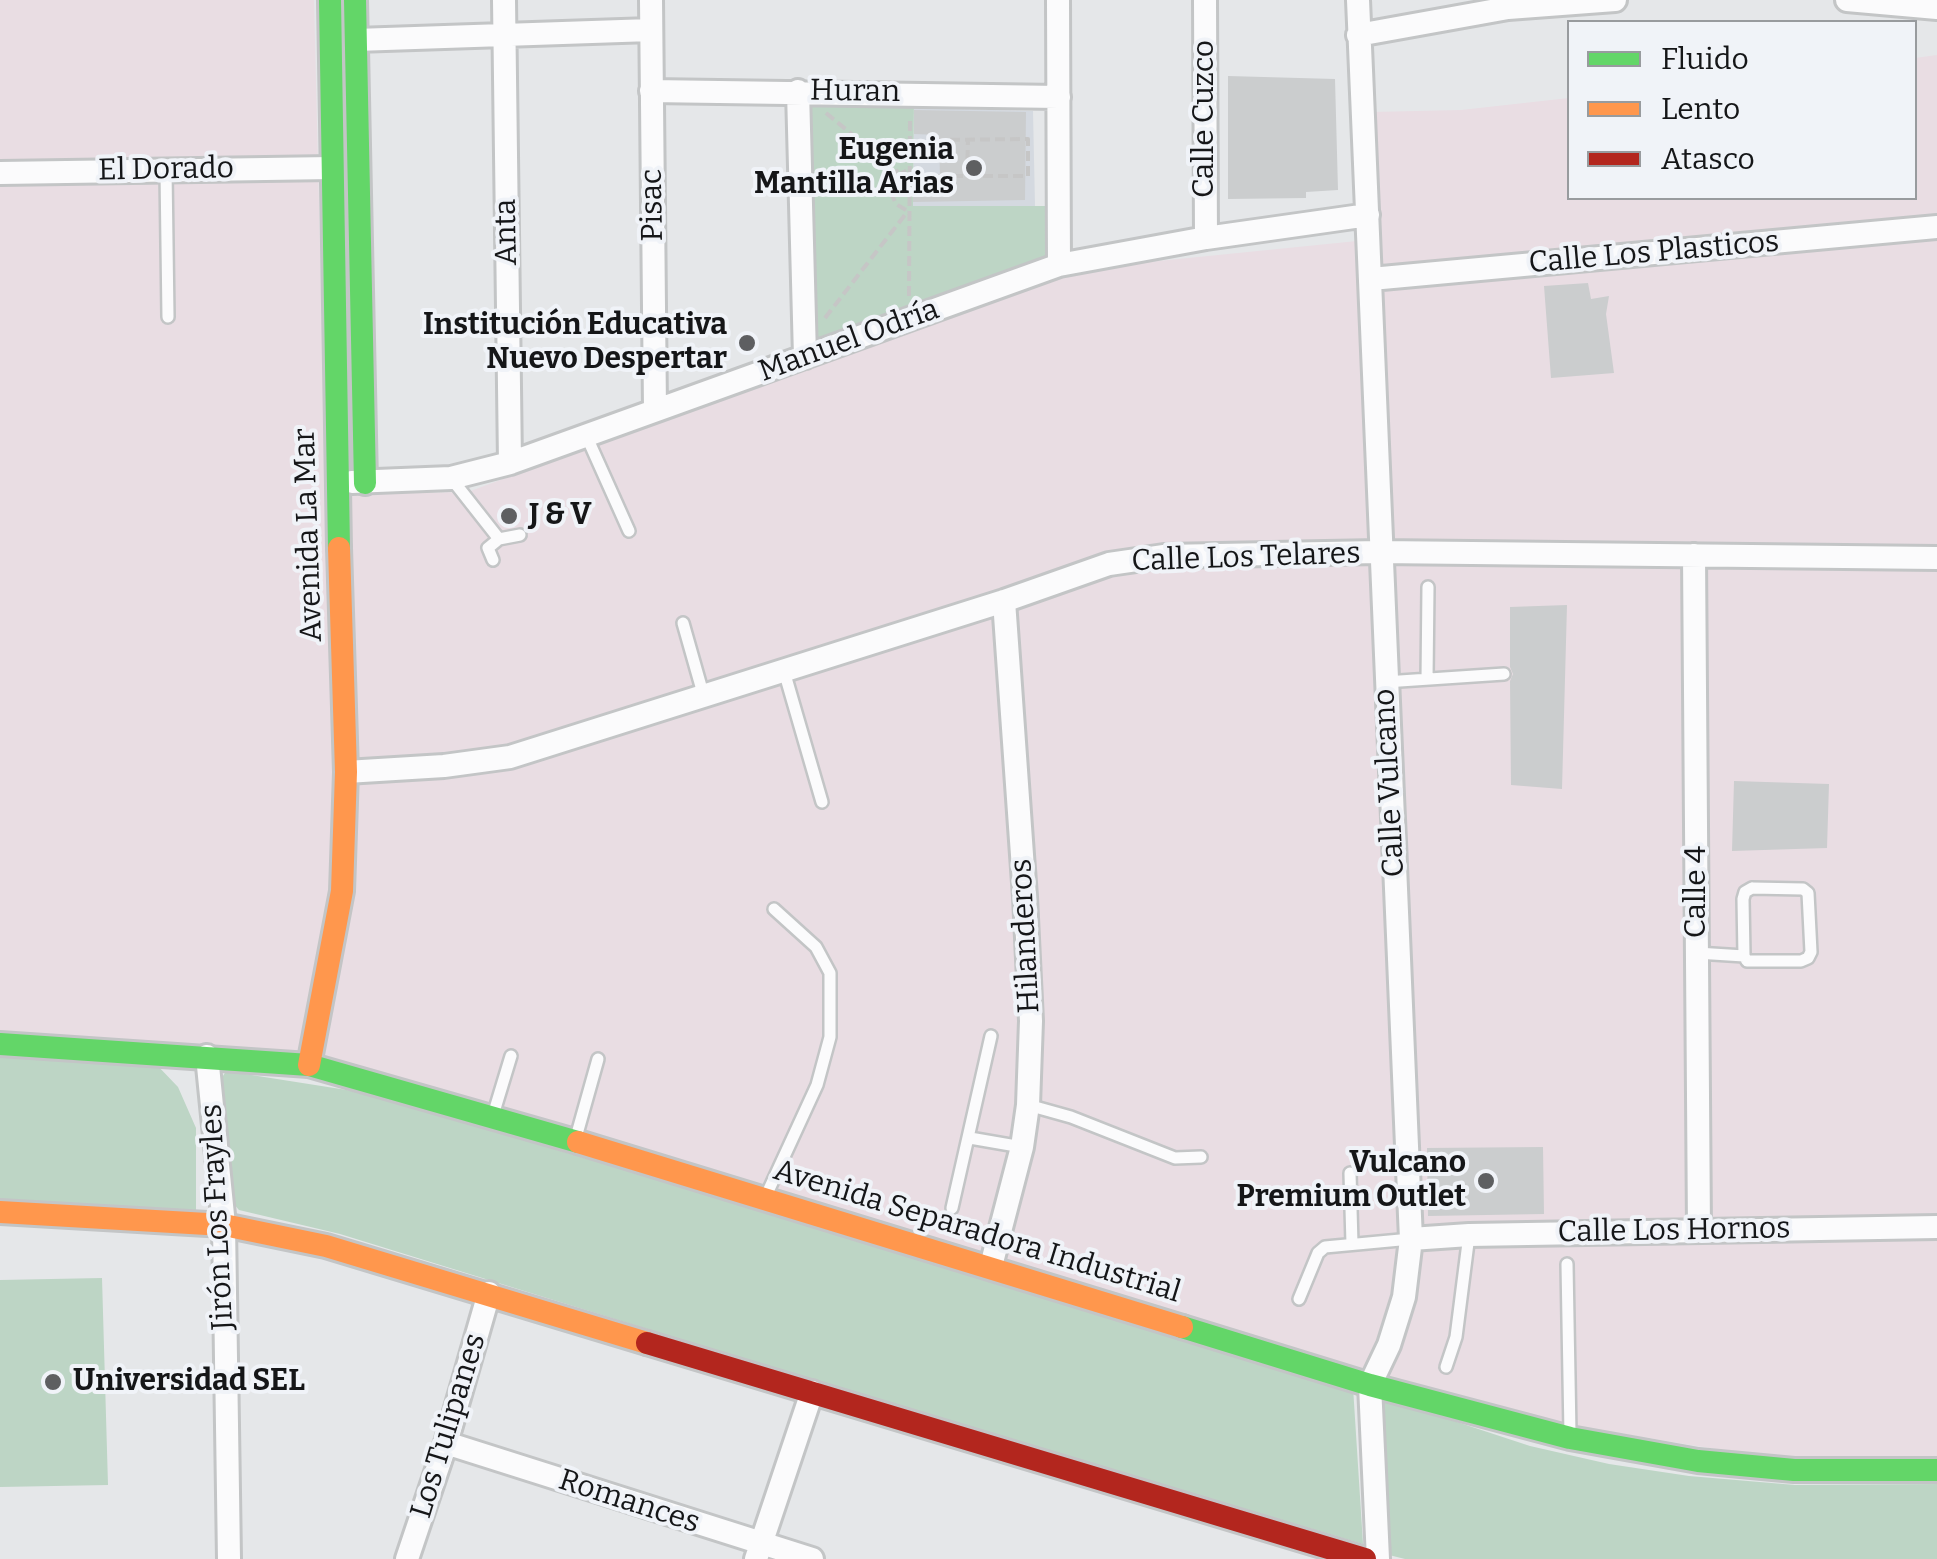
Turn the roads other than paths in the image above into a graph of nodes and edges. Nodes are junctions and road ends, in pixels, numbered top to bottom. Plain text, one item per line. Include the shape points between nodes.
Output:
1 (330, 0) edge
2 (355, 0) edge
3 (504, 0) edge
4 (651, 0) edge
5 (1058, 0) edge
6 (1205, 0) edge
7 (1358, 0) edge
8 (1615, 0) edge
9 (1847, 0) edge
10 (1508, 4) edge
11 (1937, 8) edge
12 (651, 30) junction
13 (505, 35) junction
14 (1358, 35) junction
15 (356, 40) junction
16 (652, 90) junction
17 (1058, 96) junction
18 (806, 98) junction
19 (332, 168) junction
20 (166, 170) junction
21 (0, 173) edge
22 (1368, 216) junction
23 (1937, 228) edge
24 (1206, 238) junction
25 (1059, 264) junction
26 (1371, 280) junction
27 (168, 316) dead end
28 (805, 358) junction
29 (656, 409) junction
30 (586, 435) junction
31 (510, 464) junction
32 (451, 478) junction
33 (337, 482) junction
34 (364, 483) junction
35 (629, 531) dead end
36 (520, 535) dead end
37 (499, 539) junction
38 (1379, 552) junction
39 (1694, 554) junction
40 (1937, 558) edge
41 (492, 560) dead end
42 (1428, 587) dead end
43 (1004, 601) junction
44 (683, 624) dead end
45 (784, 671) junction
46 (1504, 674) dead end
47 (1427, 679) junction
48 (1385, 682) junction
49 (704, 697) junction
50 (346, 772) junction
51 (822, 802) dead end
52 (774, 908) dead end
53 (1697, 953) junction
54 (1744, 956) junction
55 (992, 1036) dead end
56 (0, 1044) edge
57 (207, 1056) junction
58 (511, 1056) dead end
59 (598, 1059) dead end
60 (309, 1065) junction
61 (1028, 1105) junction
62 (493, 1116) junction
63 (970, 1138) junction
64 (574, 1141) junction
65 (1022, 1146) junction
66 (1200, 1157) dead end
67 (1350, 1173) dead end
68 (765, 1198) junction
69 (952, 1208) dead end
70 (0, 1212) edge
71 (224, 1225) junction
72 (1937, 1227) edge
73 (1699, 1230) junction
74 (1469, 1235) junction
75 (1411, 1239) junction
76 (1352, 1244) junction
77 (1566, 1264) dead end
78 (991, 1266) junction
79 (489, 1293) junction
80 (1299, 1299) dead end
81 (1446, 1367) dead end
82 (1370, 1385) junction
83 (812, 1392) junction
84 (1570, 1438) junction
85 (446, 1443) junction
86 (1937, 1470) edge
87 (757, 1551) edge
88 (230, 1559) edge
89 (408, 1559) edge
90 (812, 1559) edge
91 (1366, 1559) edge
92 (1378, 1559) edge

1 - 19 main road, Avenida La Mar
2 - 15 main road, Avenida La Mar
3 - 13 street, Anta
4 - 12 street, Pisac
5 - 17 street
6 - 24 street, Calle Cuzco
7 - 14 street, Calle Vulcano
8 - 10 street
9 - 11 street
10 - 14 street
12 - 13 street
12 - 16 street, Pisac
13 - 15 street
13 - 31 street, Anta
14 - 22 street, Calle Vulcano
15 - 34 main road, Avenida La Mar
16 - 18 street, Huran
16 - 29 street, Pisac
17 - 18 street, Huran
17 - 25 street
18 - 28 street
19 - 20 street, El Dorado
19 - 33 main road, Avenida La Mar
20 - 21 street, El Dorado
20 - 27 lane
22 - 24 street, Manuel Odría
22 - 26 street, Calle Vulcano
23 - 26 street, Calle Los Plasticos
24 - 25 street, Manuel Odría
25 - 28 street, Manuel Odría
26 - 38 street, Calle Vulcano
28 - 29 street, Manuel Odría
29 - 30 street, Manuel Odría
30 - 31 street, Manuel Odría
30 - 35 lane
31 - 32 street, Manuel Odría
32 - 34 street, Manuel Odría
32 - 37 lane
33 - 34 street, Manuel Odría
33 - 50 main road, Avenida La Mar
36 - 37 lane
37 - 41 lane via 487,550
38 - 39 street, Calle Los Telares
38 - 43 street, Calle Los Telares via 1164,556 1109,564
38 - 48 street, Calle Vulcano
39 - 40 street, Calle Los Telares
39 - 53 street, Calle 4
42 - 47 lane
43 - 45 street, Calle Los Telares
43 - 61 street, Hilanderos via 1026,897
44 - 49 lane
45 - 49 street, Calle Los Telares
45 - 51 lane
46 - 47 lane
47 - 48 lane
48 - 75 street, Calle Vulcano
49 - 50 street, Calle Los Telares via 510,757
50 - 60 main road, Avenida La Mar via 342,891
52 - 68 lane via 816,947 830,973 830,1037 817,1085
53 - 54 lane
53 - 73 street, Calle 4
54 - 54 lane via 1751,963 1808,958 1808,893 1745,892
55 - 63 lane
56 - 57 main road, Avenida Separadora Industrial
57 - 60 main road, Avenida Separadora Industrial
57 - 71 street, Jirón Los Frayles
58 - 62 lane
59 - 64 lane
60 - 62 main road, Avenida Separadora Industrial
61 - 65 street, Hilanderos
61 - 66 lane via 1175,1158
62 - 64 main road, Avenida Separadora Industrial
63 - 65 lane
63 - 69 lane
64 - 68 main road, Avenida Separadora Industrial
65 - 78 street, Hilanderos
67 - 76 lane
68 - 78 main road, Avenida Separadora Industrial
70 - 71 main road
71 - 79 main road via 326,1246
71 - 88 street, Jirón Los Frayles
72 - 73 street, Calle Los Hornos
73 - 74 street, Calle Los Hornos
74 - 75 street, Calle Los Hornos
74 - 81 lane
75 - 76 lane
75 - 82 street, Calle Vulcano via 1404,1298
76 - 80 lane via 1318,1253
77 - 84 lane
78 - 82 main road, Avenida Separadora Industrial
79 - 83 main road
79 - 85 street, Los Tulipanes
82 - 84 main road, Avenida Separadora Industrial
82 - 92 street, Calle Vulcano
83 - 87 street
83 - 91 main road
84 - 86 main road, Avenida Separadora Industrial via 1794,1470
85 - 87 street, Romances
85 - 89 street, Los Tulipanes
87 - 90 street, Romances

